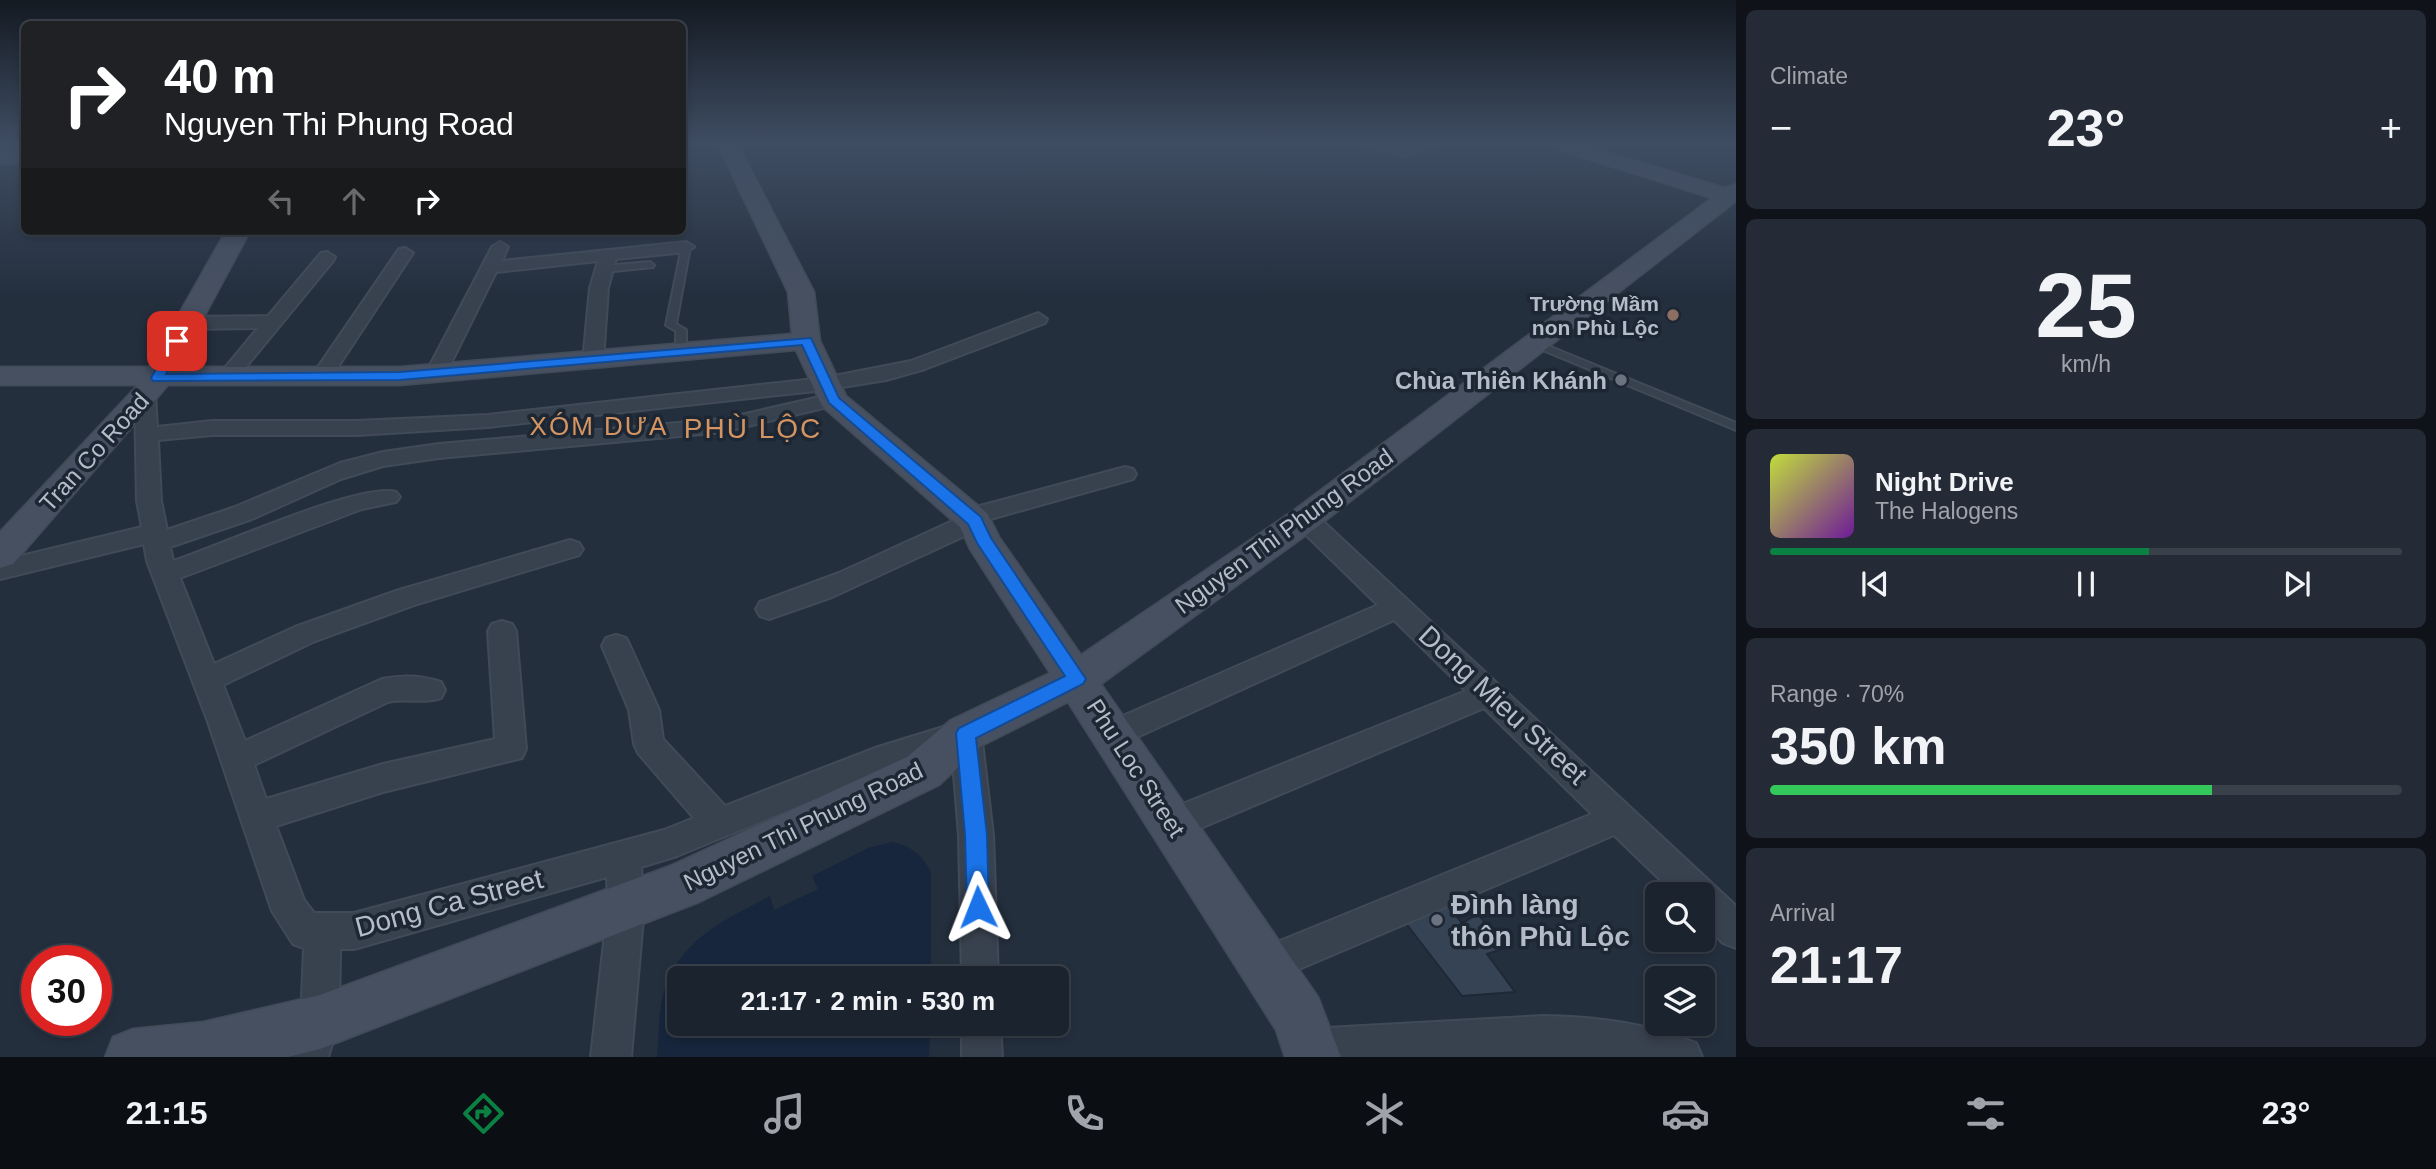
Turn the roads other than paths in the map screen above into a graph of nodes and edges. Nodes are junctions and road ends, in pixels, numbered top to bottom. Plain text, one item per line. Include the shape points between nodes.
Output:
1 (752, 194) edge
2 (1730, 194) edge
3 (236, 235) edge
4 (500, 247) dead end
5 (686, 247) joint
6 (405, 253) dead end
7 (327, 257) dead end
8 (606, 262) junction
9 (650, 265) dead end
10 (490, 267) junction
11 (1038, 319) dead end
12 (274, 322) junction
13 (187, 323) junction
14 (806, 341) junction
15 (1536, 344) junction
16 (681, 353) junction
17 (593, 361) junction
18 (436, 373) junction
19 (0, 376) edge
20 (229, 376) junction
21 (322, 376) junction
22 (151, 386) junction
23 (829, 392) junction
24 (1736, 427) edge
25 (148, 434) junction
26 (1125, 474) dead end
27 (388, 496) dead end
28 (973, 519) junction
29 (1305, 519) junction
30 (155, 538) junction
31 (570, 549) dead end
32 (0, 555) edge
33 (0, 570) edge
34 (165, 574) junction
35 (1398, 607) junction
36 (769, 609) dead end
37 (502, 631) dead end
38 (616, 646) dead end
39 (1077, 679) junction
40 (207, 680) junction
41 (431, 690) dead end
42 (1491, 693) junction
43 (966, 733) junction
44 (1113, 734) junction
45 (237, 760) junction
46 (257, 817) junction
47 (1621, 817) junction
48 (718, 821) junction
49 (1172, 824) junction
50 (623, 856) junction
51 (1687, 882) edge
52 (626, 906) junction
53 (1715, 910) edge
54 (323, 930) junction
55 (1736, 930) edge
56 (1266, 965) junction
57 (980, 966) edge
58 (981, 1036) edge
59 (314, 1040) edge
60 (1510, 1046) edge
61 (1311, 1053) edge
62 (133, 1057) edge
63 (611, 1057) edge
64 (982, 1057) edge
65 (1682, 1057) edge

1 - 14 street, Phu Loc Street via 801,292
2 - 15 street, Nguyen Thi Phung Road
3 - 13 street, Tran Co Road
4 - 10 street
5 - 8 street
5 - 16 lane via 671,325 681,330
6 - 21 street
7 - 12 street
8 - 9 lane
8 - 10 street
8 - 17 street via 598,288
10 - 18 street
11 - 23 street via 918,365
12 - 13 street
12 - 20 street
13 - 22 street, Tran Co Road
14 - 16 street
14 - 23 street, Phu Loc Street
15 - 24 lane
15 - 29 street, Nguyen Thi Phung Road
16 - 17 street
17 - 18 street
18 - 21 street
19 - 22 street
20 - 21 street
20 - 22 street
22 - 25 street, Dong Ca Street
22 - 32 street, Tran Co Road
23 - 25 street via 488,421 357,428 212,428
23 - 28 street, Phu Loc Street
23 - 30 street via 794,413 706,427 464,447 342,468 257,508
25 - 30 street, Dong Ca Street
26 - 28 street
27 - 34 street via 358,502
28 - 36 street via 853,580
28 - 39 street, Phu Loc Street
29 - 35 street, Dong Mieu Street
29 - 39 street, Nguyen Thi Phung Road
30 - 33 street
30 - 34 street, Dong Ca Street
31 - 40 street via 405,598 305,634
34 - 40 street, Dong Ca Street
35 - 42 street, Dong Mieu Street
35 - 44 street
37 - 46 street via 511,748 383,778
38 - 48 street via 644,709 649,744
39 - 43 street, Nguyen Thi Phung Road
39 - 44 street, Phu Loc Street
40 - 45 street, Dong Ca Street
41 - 45 street via 401,687 382,691
42 - 47 street, Dong Mieu Street
42 - 49 street
43 - 48 street, Dong Ca Street via 875,761
43 - 52 street, Nguyen Thi Phung Road via 923,771 878,794 734,863
43 - 57 street via 976,835
44 - 49 street, Phu Loc Street
45 - 46 street, Dong Ca Street
46 - 54 street, Dong Ca Street via 290,911 306,931
47 - 51 street, Dong Mieu Street
47 - 56 street
48 - 50 street, Dong Ca Street via 665,845
49 - 56 street, Phu Loc Street
50 - 52 street
50 - 54 street, Dong Ca Street via 354,931
52 - 59 street, Nguyen Thi Phung Road
52 - 63 street
53 - 55 street, Dong Mieu Street
54 - 59 street
56 - 61 street, Phu Loc Street via 1298,1016
58 - 64 street
59 - 62 street, Nguyen Thi Phung Road
60 - 61 street
60 - 65 street via 1590,1035 1649,1045

